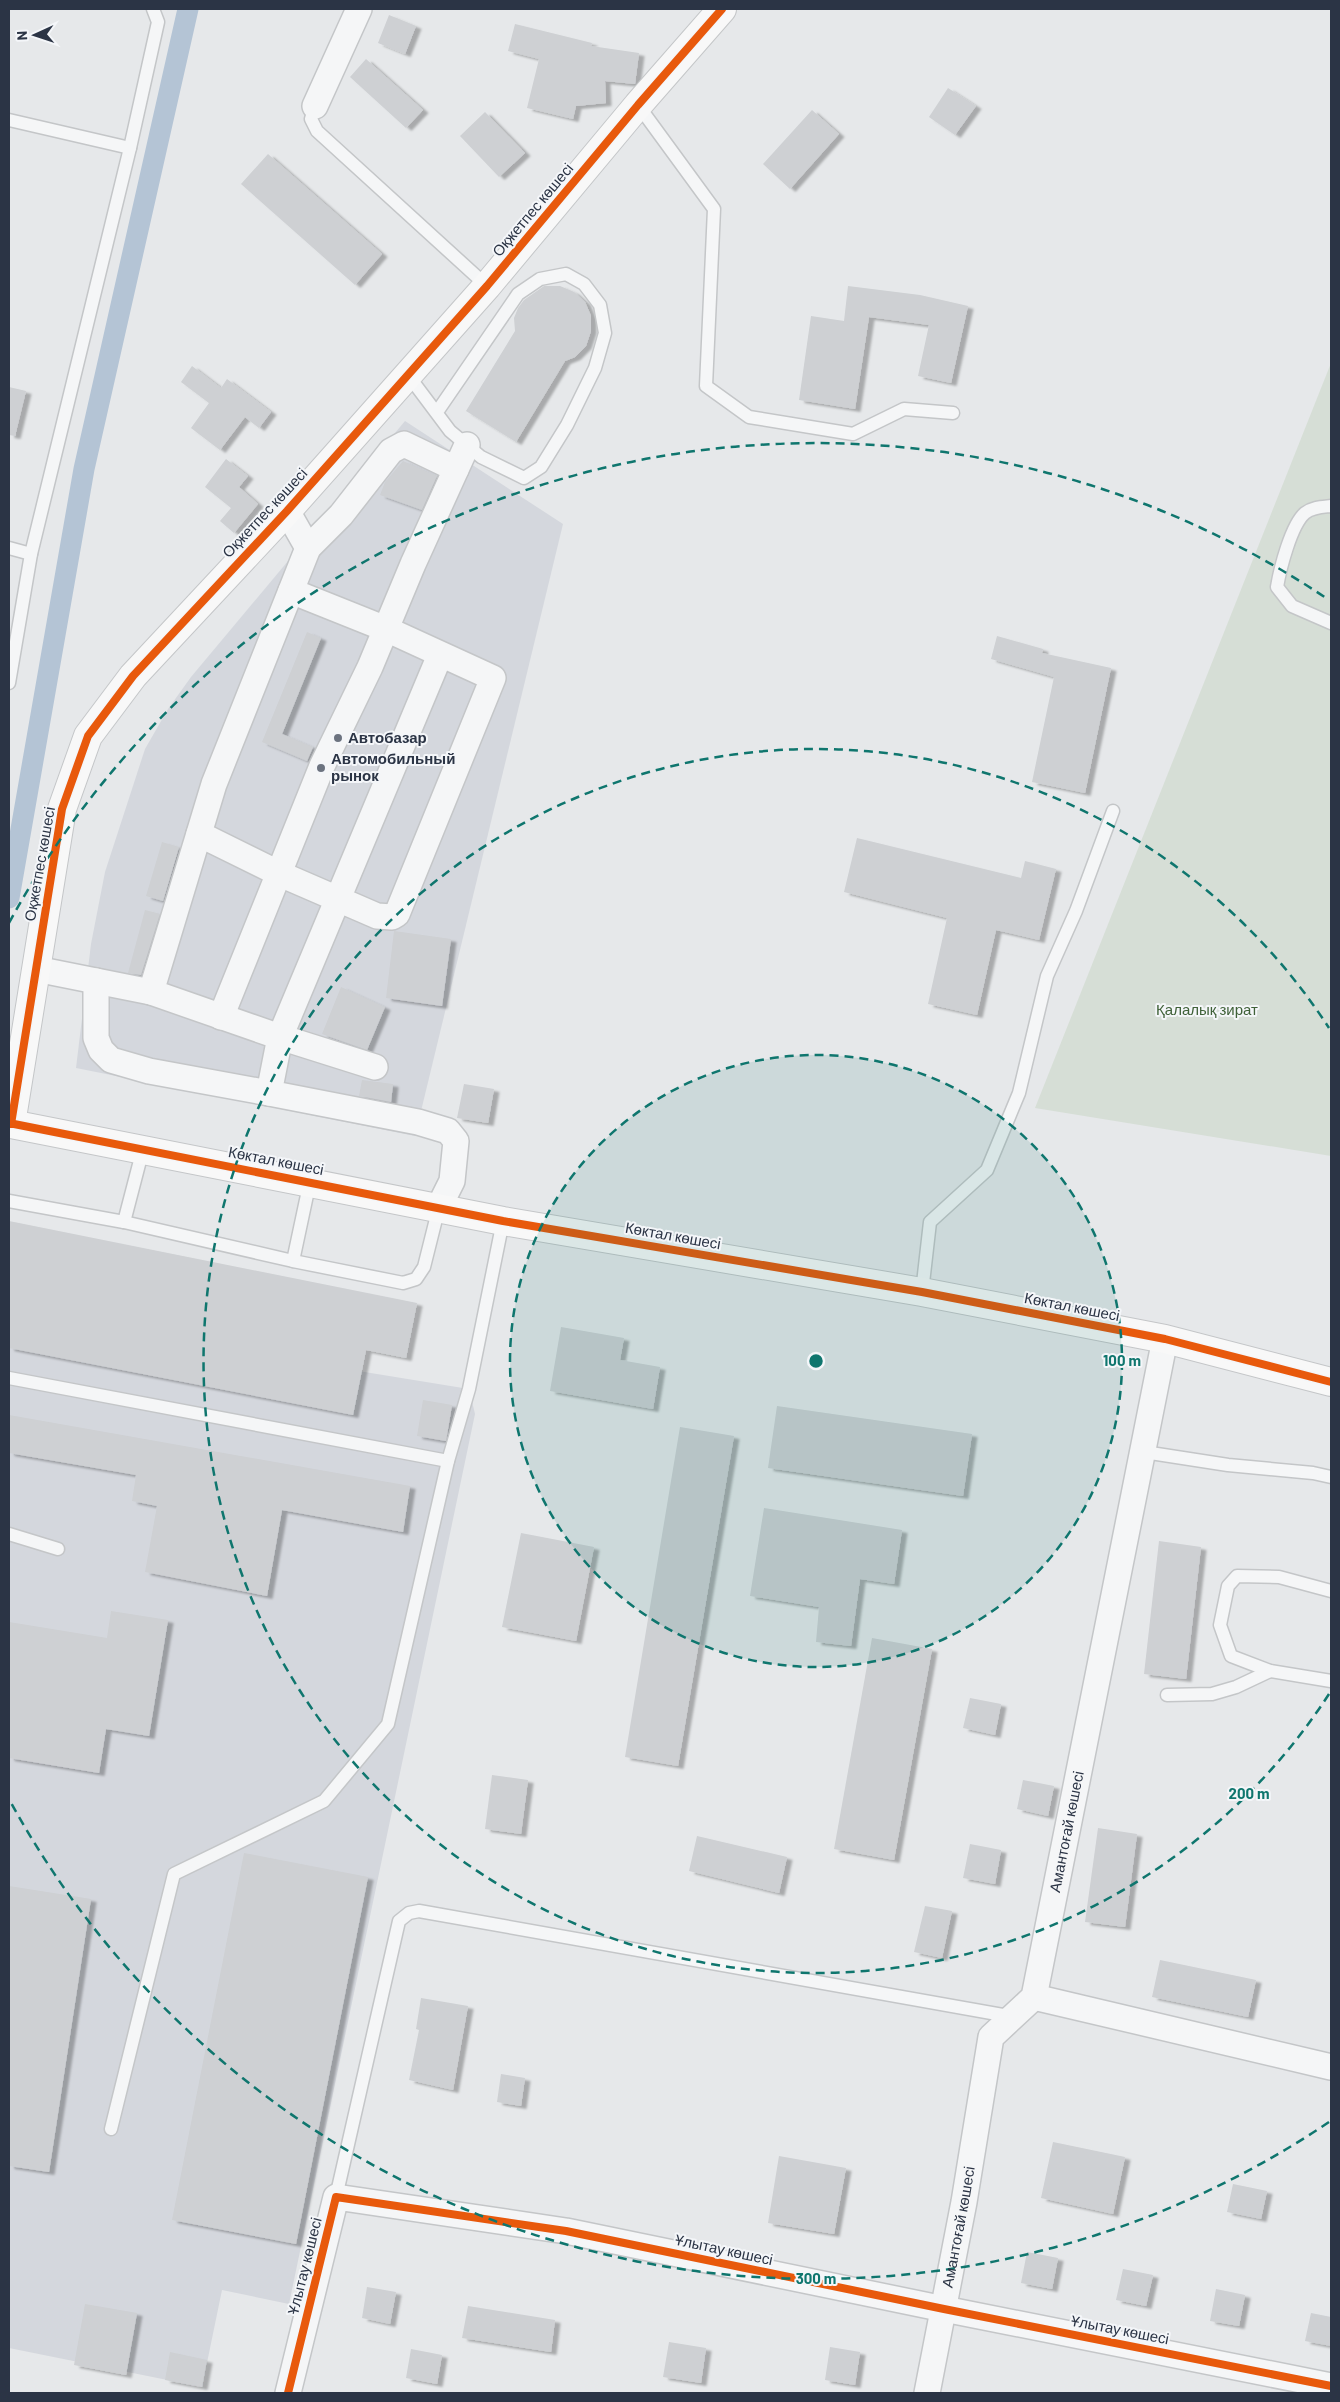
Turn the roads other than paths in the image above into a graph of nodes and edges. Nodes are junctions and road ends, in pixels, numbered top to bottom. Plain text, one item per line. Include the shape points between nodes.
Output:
1 (153, 9) edge
2 (358, 9) edge
3 (722, 9) edge
4 (638, 105) junction
5 (315, 106) joint
6 (9, 120) edge
7 (130, 148) junction
8 (487, 286) junction
9 (408, 375) junction
10 (437, 412) junction
11 (954, 414) dead end
12 (467, 445) junction
13 (456, 469) junction
14 (1331, 506) edge
15 (287, 511) junction
16 (9, 548) edge
17 (308, 548) junction
18 (31, 554) junction
19 (291, 591) junction
20 (1331, 623) edge
21 (386, 630) junction
22 (440, 655) junction
23 (9, 683) edge
24 (1113, 811) dead end
25 (199, 834) junction
26 (280, 874) junction
27 (339, 899) junction
28 (36, 969) junction
29 (96, 981) junction
30 (150, 992) junction
31 (221, 1017) junction
32 (280, 1037) junction
33 (376, 1067) dead end
34 (269, 1093) junction
35 (9, 1126) edge
36 (143, 1149) junction
37 (310, 1181) junction
38 (9, 1201) edge
39 (440, 1207) junction
40 (503, 1221) junction
41 (124, 1222) junction
42 (293, 1261) junction
43 (922, 1292) junction
44 (1165, 1339) junction
45 (9, 1378) edge
46 (1331, 1382) edge
47 (1144, 1452) junction
48 (448, 1461) junction
49 (1331, 1477) edge
50 (9, 1534) edge
51 (58, 1549) dead end
52 (1331, 1591) edge
53 (1270, 1671) junction
54 (1331, 1680) edge
55 (1167, 1695) dead end
56 (1034, 1997) junction
57 (1015, 2017) junction
58 (1331, 2067) edge
59 (110, 2129) dead end
60 (336, 2197) junction
61 (944, 2309) junction
62 (1331, 2386) edge
63 (288, 2393) edge
64 (927, 2393) edge

1 - 7 lane via 158,22
2 - 5 street
3 - 4 street, Оқжетпес көшесі
4 - 8 street, Оқжетпес көшесі
4 - 11 lane via 714,208 706,386 749,417 852,434 904,409
5 - 8 lane via 312,119 316,131
6 - 7 lane
7 - 18 lane
8 - 9 street, Оқжетпес көшесі
9 - 10 lane
9 - 15 street, Оқжетпес көшесі
10 - 12 lane via 450,431
10 - 12 lane via 518,294 540,279 566,274 584,284 600,305 605,333 595,368 541,467 524,478 481,457
12 - 13 street
13 - 17 street via 404,444 391,451 341,515
13 - 21 street
14 - 20 lane via 1314,508 1304,514 1281,561 1277,587 1292,606
15 - 17 street
15 - 28 street, Оқжетпес көшесі via 133,676 88,736 62,809
16 - 18 lane
17 - 19 street
18 - 23 lane
19 - 21 street
19 - 25 street via 214,784
21 - 22 street
21 - 26 street via 322,766
22 - 27 street
22 - 27 street via 493,678 397,914 377,916
24 - 43 lane via 1076,911 1047,976 1019,1093 987,1170 930,1222
25 - 26 street
25 - 30 street
26 - 27 street
26 - 31 street
27 - 32 street
28 - 29 street
28 - 35 street, Оқжетпес көшесі
29 - 30 street
29 - 34 street via 96,1038 101,1050 112,1060 148,1071
30 - 31 street
31 - 32 street
32 - 33 street
32 - 34 street
34 - 39 street via 418,1122 448,1131 456,1141 452,1181
35 - 36 street, Көктал көшесі
36 - 37 street, Көктал көшесі
36 - 41 lane
37 - 39 street, Көктал көшесі
37 - 42 lane
38 - 41 lane
39 - 40 street, Көктал көшесі
39 - 42 lane via 424,1267 416,1279 403,1282
40 - 43 street, Көктал көшесі
40 - 48 lane via 470,1389
41 - 42 lane
43 - 44 street, Көктал көшесі
44 - 46 street, Көктал көшесі
44 - 47 street, Амантоғай көшесі
45 - 48 lane
47 - 49 lane
47 - 56 street, Амантоғай көшесі
48 - 59 lane via 388,1724 324,1800 174,1874
50 - 51 lane
52 - 53 lane via 1280,1577 1238,1576 1228,1586 1220,1626 1231,1656
53 - 54 lane
53 - 55 lane via 1212,1694
56 - 57 street, Амантоғай көшесі
56 - 58 street
57 - 60 lane via 419,1912 409,1913 400,1921
57 - 61 street, Амантоғай көшесі via 992,2037
60 - 61 street, Ұлытау көшесі via 566,2231
60 - 63 street, Ұлытау көшесі
61 - 62 street, Ұлытау көшесі
61 - 64 street, Амантоғай көшесі

